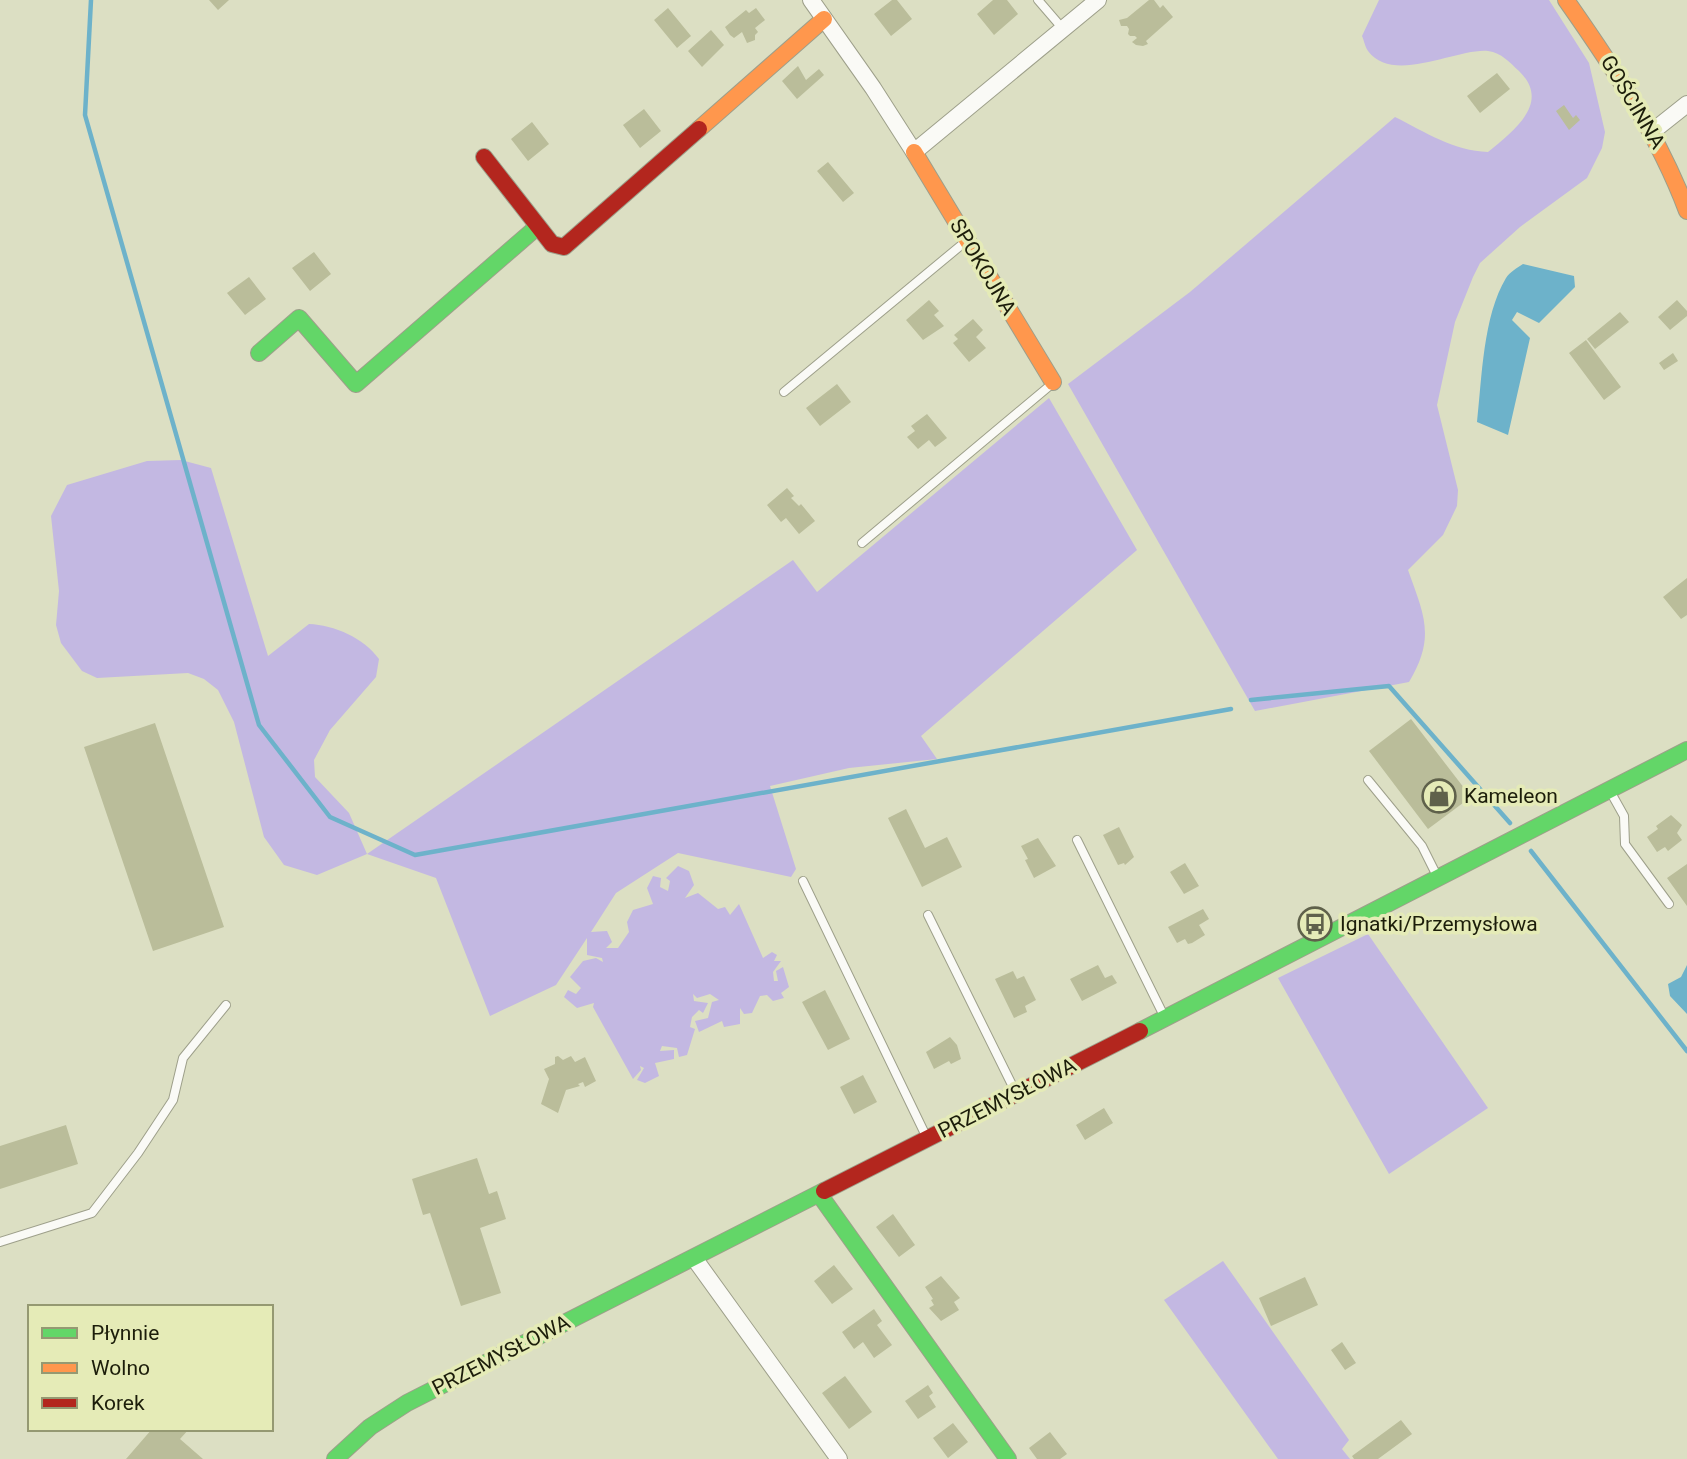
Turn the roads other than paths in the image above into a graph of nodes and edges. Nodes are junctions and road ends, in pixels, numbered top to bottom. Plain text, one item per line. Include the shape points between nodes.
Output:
1 (811, 0) edge
2 (1038, 0) edge
3 (1098, 0) edge
4 (1566, 0) edge
5 (824, 19) junction
6 (1063, 29) junction
7 (1687, 104) edge
8 (1653, 131) junction
9 (914, 152) junction
10 (484, 157) dead end
11 (1687, 211) edge
12 (537, 227) junction
13 (967, 240) junction
14 (259, 353) dead end
15 (1053, 382) joint
16 (784, 392) dead end
17 (862, 543) dead end
18 (1687, 750) edge
19 (1368, 780) dead end
20 (1610, 790) junction
21 (1077, 840) dead end
22 (1438, 879) junction
23 (803, 881) dead end
24 (1669, 904) dead end
25 (928, 915) dead end
26 (226, 1005) dead end
27 (1165, 1018) junction
28 (1016, 1094) junction
29 (928, 1139) junction
30 (820, 1194) junction
31 (0, 1242) edge
32 (694, 1258) junction
33 (335, 1459) edge
34 (839, 1459) edge
35 (1009, 1459) edge

1 - 5 street, SPOKOJNA
2 - 6 lane
3 - 6 street
4 - 8 street, GOŚCINNA via 1636,99
5 - 9 street, SPOKOJNA
5 - 12 street via 564,247 552,244
6 - 9 street
7 - 8 street
8 - 11 street, GOŚCINNA
9 - 13 street, SPOKOJNA
10 - 12 street
12 - 14 street via 356,384 299,318
13 - 15 street, SPOKOJNA
13 - 16 lane
15 - 17 lane
18 - 20 street, PRZEMYSŁOWA
19 - 22 lane via 1422,846
20 - 22 street, PRZEMYSŁOWA
20 - 24 lane via 1624,816 1625,844
21 - 27 lane
22 - 27 street, PRZEMYSŁOWA
23 - 29 lane
25 - 28 lane
26 - 31 lane via 183,1058 173,1100 92,1213
27 - 28 street, PRZEMYSŁOWA
28 - 29 street, PRZEMYSŁOWA
29 - 30 street, PRZEMYSŁOWA
30 - 32 street, PRZEMYSŁOWA
30 - 35 street
32 - 33 street, PRZEMYSŁOWA via 407,1403 370,1427
32 - 34 street

